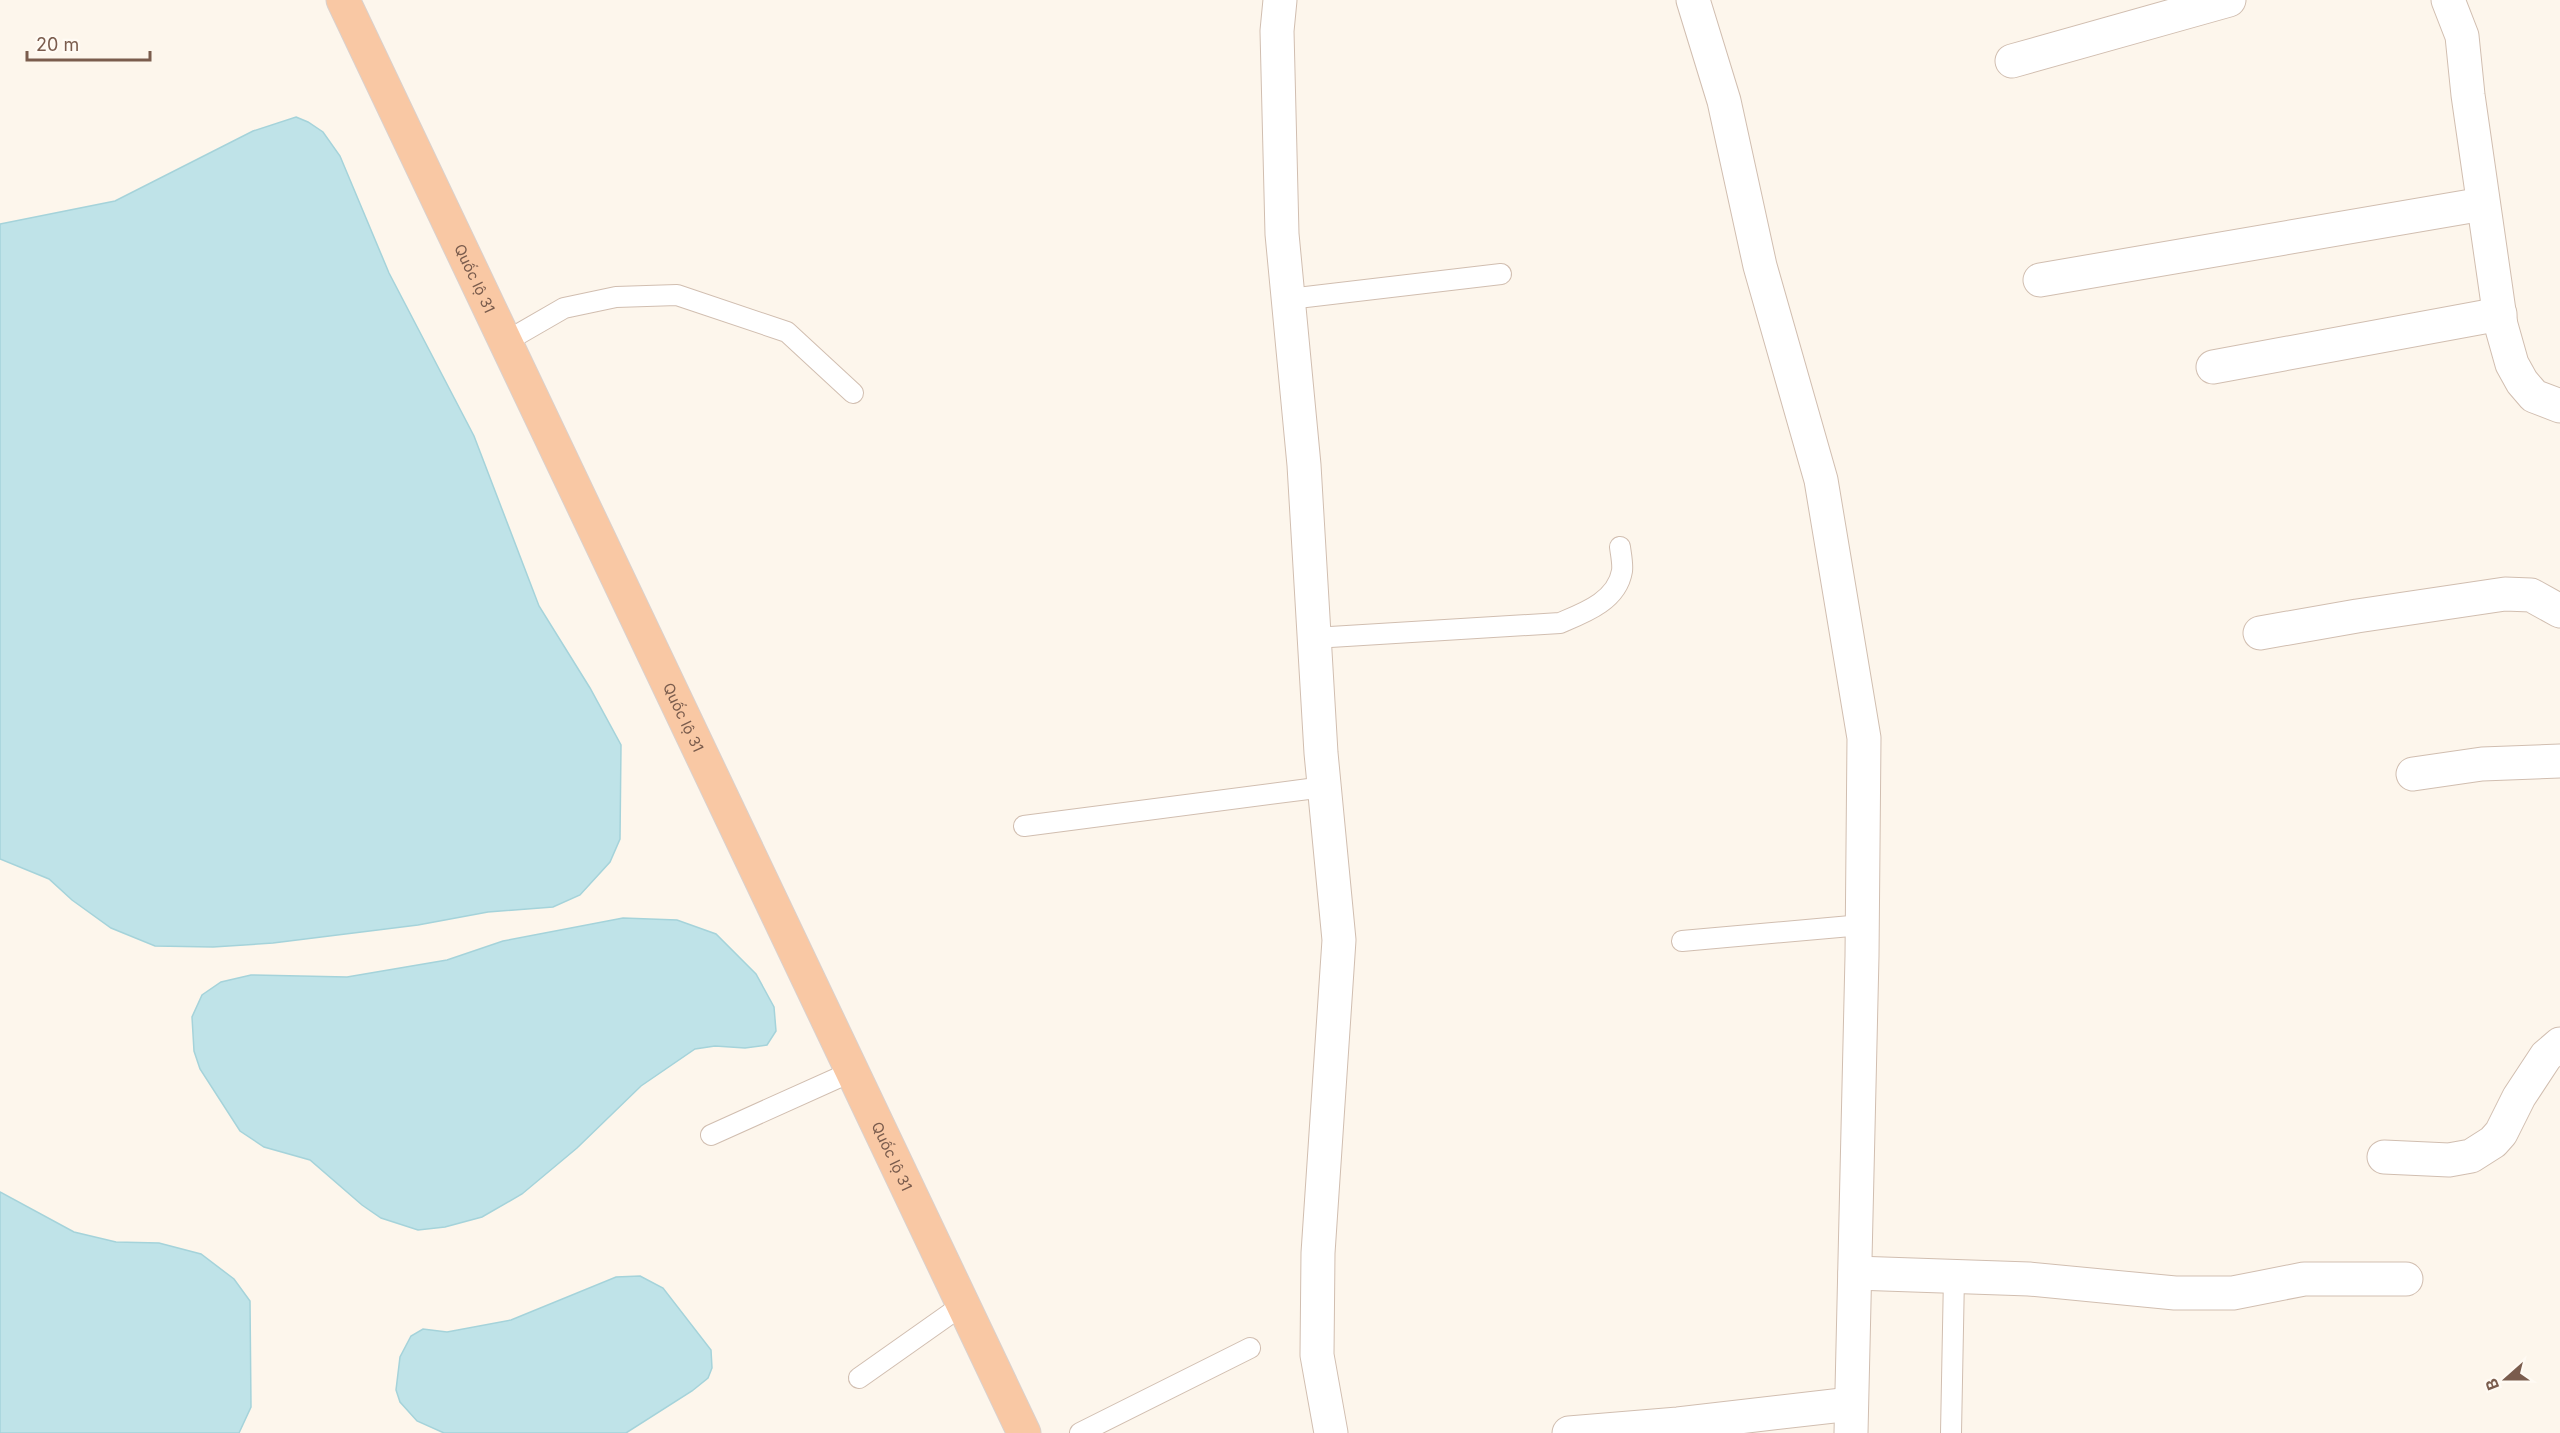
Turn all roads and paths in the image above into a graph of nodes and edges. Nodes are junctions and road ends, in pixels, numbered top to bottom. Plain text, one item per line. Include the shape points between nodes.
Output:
1 (343, 0) edge
2 (1280, 0) edge
3 (1693, 0) edge
4 (2229, 0) edge
5 (2448, 0) edge
6 (2012, 61) dead end
7 (2483, 204) junction
8 (1501, 274) dead end
9 (2040, 280) dead end
10 (1289, 299) junction
11 (2500, 314) junction
12 (505, 342) junction
13 (2213, 367) dead end
14 (853, 393) dead end
15 (2560, 405) edge
16 (1620, 547) dead end
17 (2560, 611) edge
18 (2260, 633) dead end
19 (1314, 638) junction
20 (2560, 761) edge
21 (2413, 774) dead end
22 (1324, 787) junction
23 (1024, 826) dead end
24 (1863, 925) junction
25 (1682, 941) dead end
26 (2560, 1044) edge
27 (850, 1072) junction
28 (711, 1136) dead end
29 (2384, 1157) dead end
30 (1854, 1273) junction
31 (1954, 1276) junction
32 (2406, 1279) dead end
33 (961, 1306) junction
34 (1250, 1348) dead end
35 (859, 1378) dead end
36 (1851, 1418) edge
37 (1024, 1433) edge
38 (1080, 1433) edge
39 (1331, 1433) edge
40 (1569, 1433) edge
41 (1950, 1433) edge

1 - 12 highway, Quốc lộ 31
2 - 10 street via 1277,31 1282,234
3 - 24 street via 1724,101 1760,266 1821,480 1864,738
4 - 6 street
5 - 7 street via 2462,36
7 - 9 street
7 - 11 street
8 - 10 lane
10 - 19 street
11 - 13 street
11 - 15 street via 2512,364 2522,382 2534,396
12 - 14 lane via 564,308 616,297 677,295 787,332
12 - 27 highway, Quốc lộ 31
16 - 19 lane via 1622,570 1616,586 1596,608 1560,623
17 - 18 street via 2531,594 2505,594
19 - 22 street
20 - 21 street via 2482,764
22 - 23 lane
22 - 39 street via 1339,940 1318,1252 1317,1355
24 - 25 lane
24 - 30 street
26 - 29 street via 2546,1056 2501,1133 2471,1156 2449,1160
27 - 28 lane
27 - 33 highway, Quốc lộ 31
30 - 31 street
30 - 36 street
31 - 32 street via 2029,1278 2175,1293 2233,1293 2304,1279
31 - 41 lane
33 - 35 lane
33 - 37 highway, Quốc lộ 31
34 - 38 lane
36 - 40 street via 1678,1424

